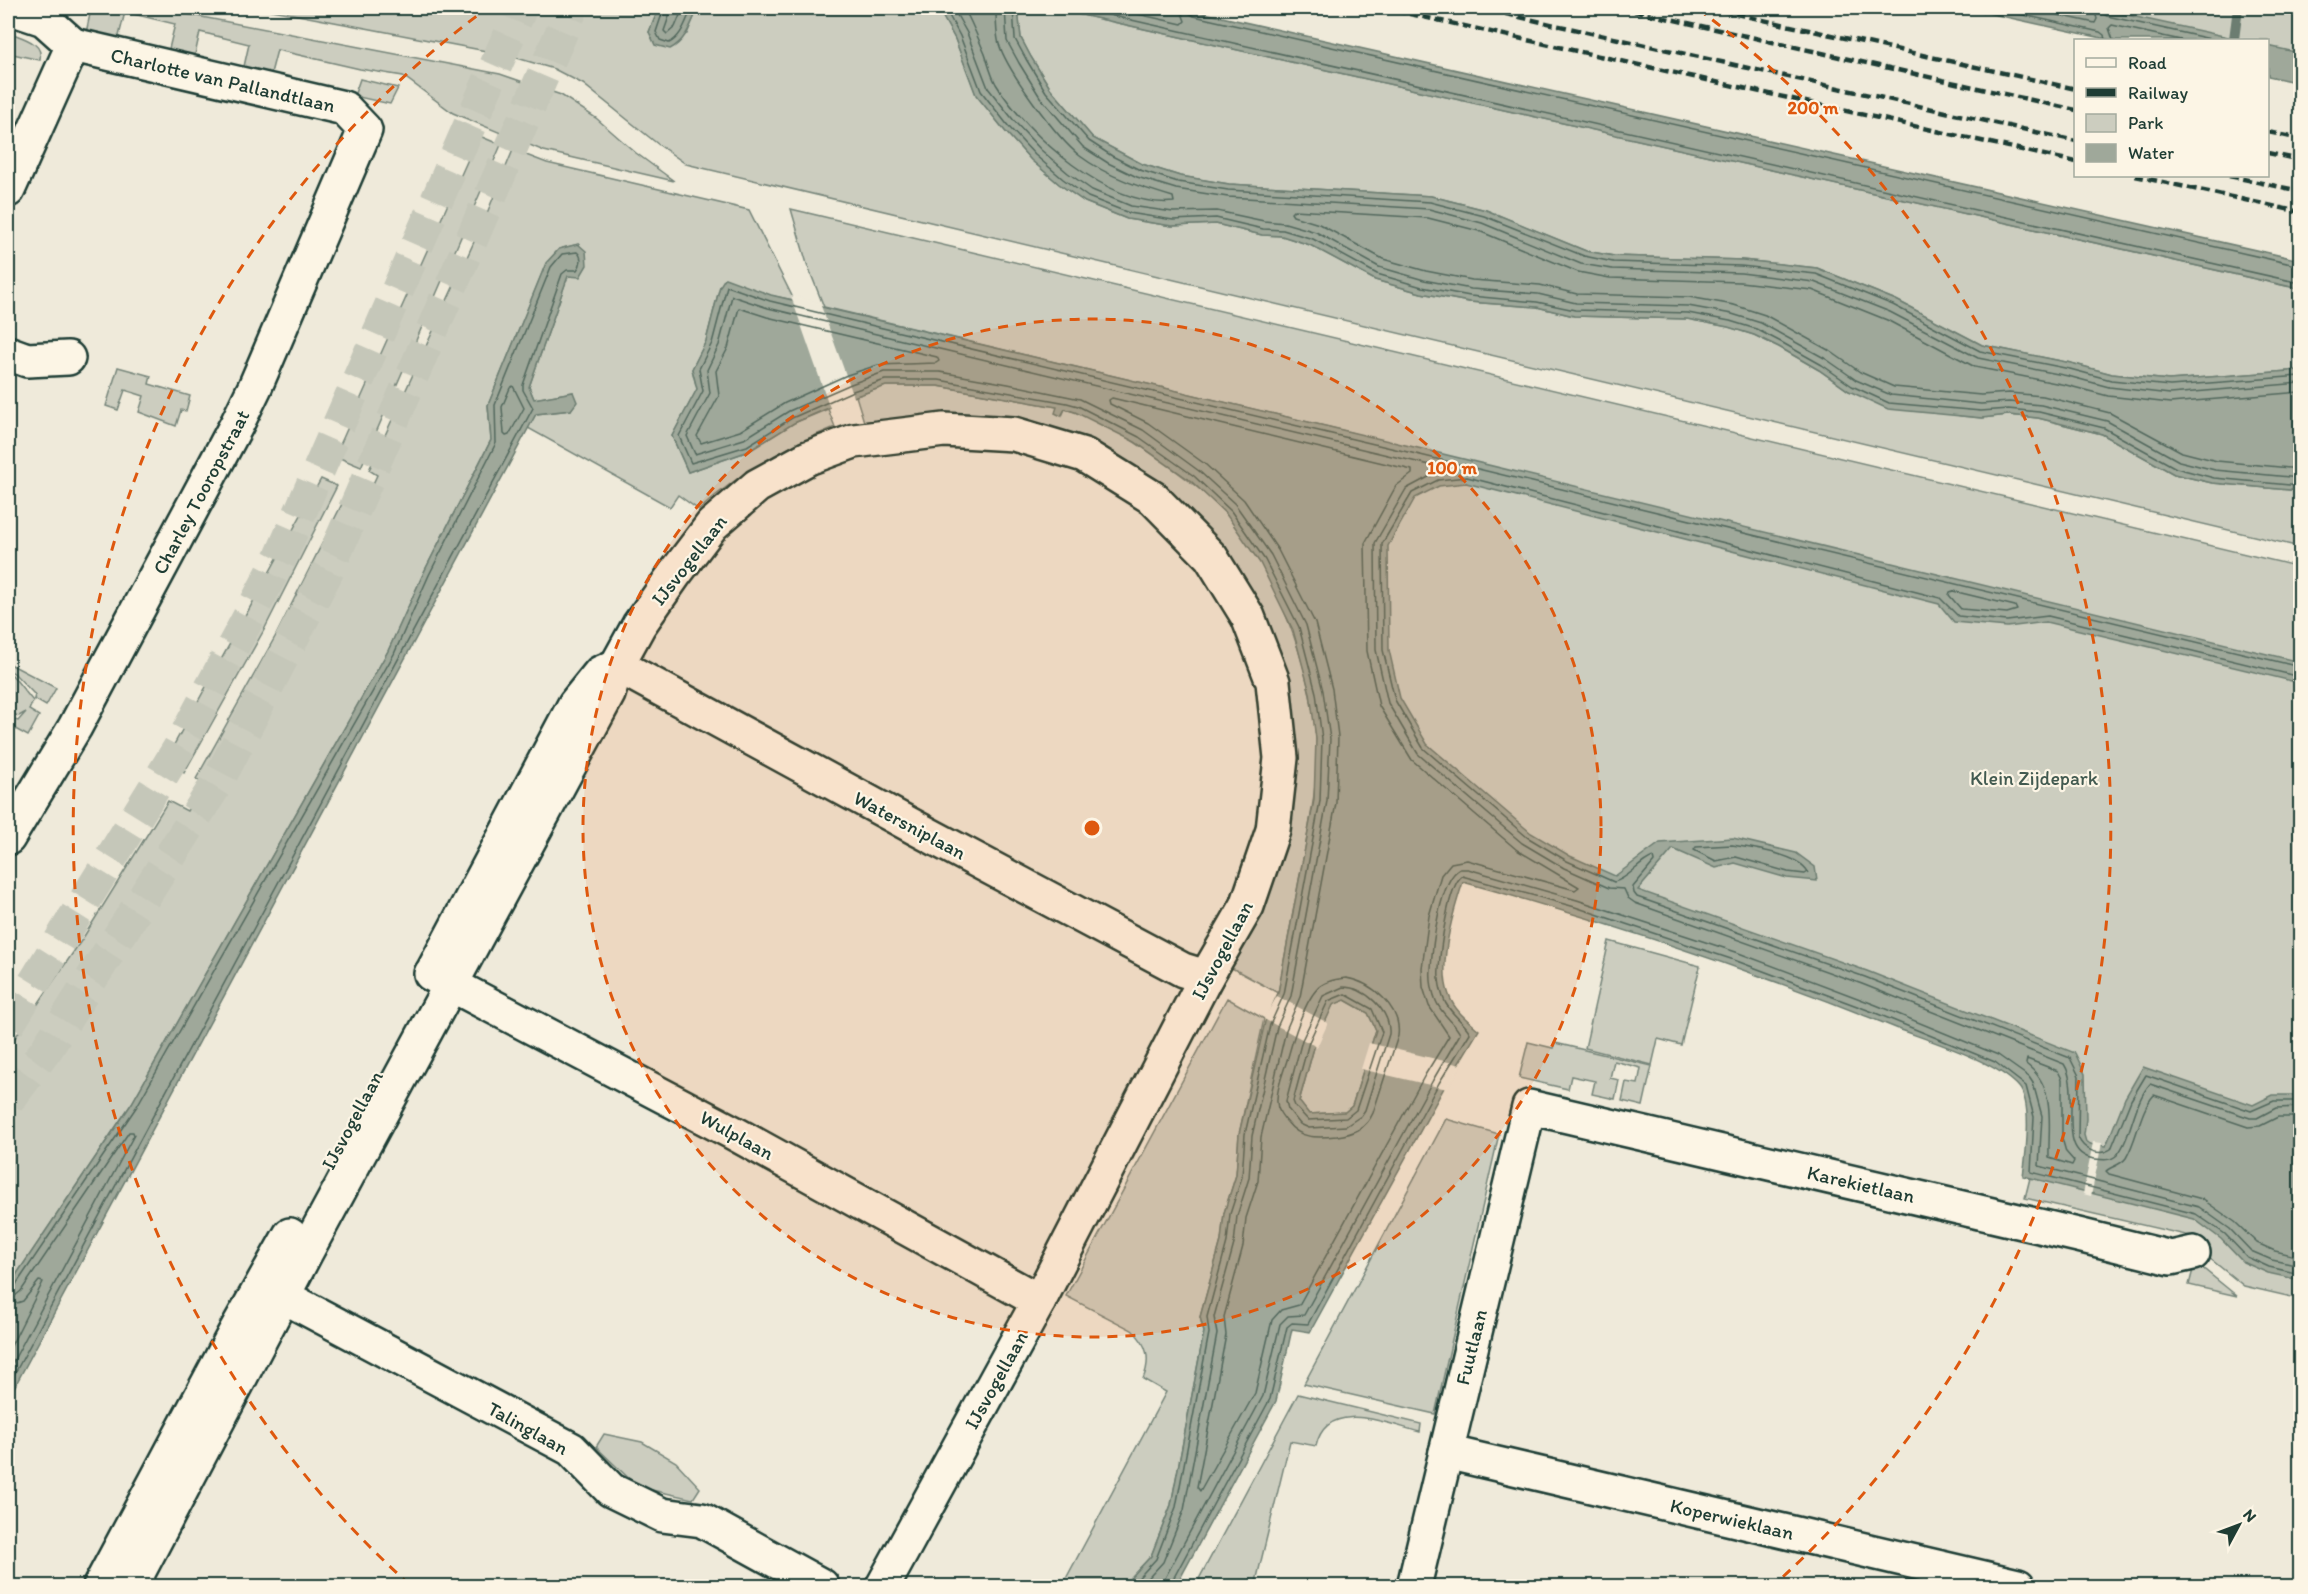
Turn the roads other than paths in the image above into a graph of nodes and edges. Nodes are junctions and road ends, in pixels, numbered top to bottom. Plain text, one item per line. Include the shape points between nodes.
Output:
1 (11, 8) edge
2 (73, 45) junction
3 (365, 130) joint
4 (8, 190) edge
5 (8, 353) edge
6 (68, 358) dead end
7 (618, 665) junction
8 (8, 838) edge
9 (1206, 977) junction
10 (441, 979) junction
11 (1529, 1107) joint
12 (2193, 1253) dead end
13 (273, 1291) junction
14 (1039, 1301) junction
15 (1446, 1452) junction
16 (100, 1587) edge
17 (131, 1587) edge
18 (822, 1587) edge
19 (883, 1587) edge
20 (1414, 1587) edge
21 (2018, 1587) edge

1 - 2 street, Charlotte van Pallandtlaan via 44,20
2 - 3 street, Charlotte van Pallandtlaan via 344,108
2 - 4 street
3 - 8 street, Charley Tooropstraat via 237,424 79,718
5 - 6 street via 27,360
7 - 9 street, Watersniplaan via 1111,932 1183,970
7 - 9 street, IJsvogellaan via 639,626 712,525 757,486 808,458 855,441 944,430 1014,434 1084,455 1153,498 1211,557 1248,617 1273,682 1281,758 1273,830 1248,906
7 - 10 street, IJsvogellaan via 600,673 575,704
9 - 14 street, IJsvogellaan
10 - 13 street, IJsvogellaan
10 - 14 street, Wulplaan via 732,1132
11 - 12 street, Karekietlaan via 2171,1258
11 - 15 street, Fuutlaan
13 - 16 street, IJsvogellaan
13 - 17 street, IJsvogellaan
13 - 18 street, Talinglaan via 571,1449 611,1490 662,1515 702,1520
14 - 19 street, IJsvogellaan
15 - 20 street, Fuutlaan
15 - 21 street, Koperwieklaan

